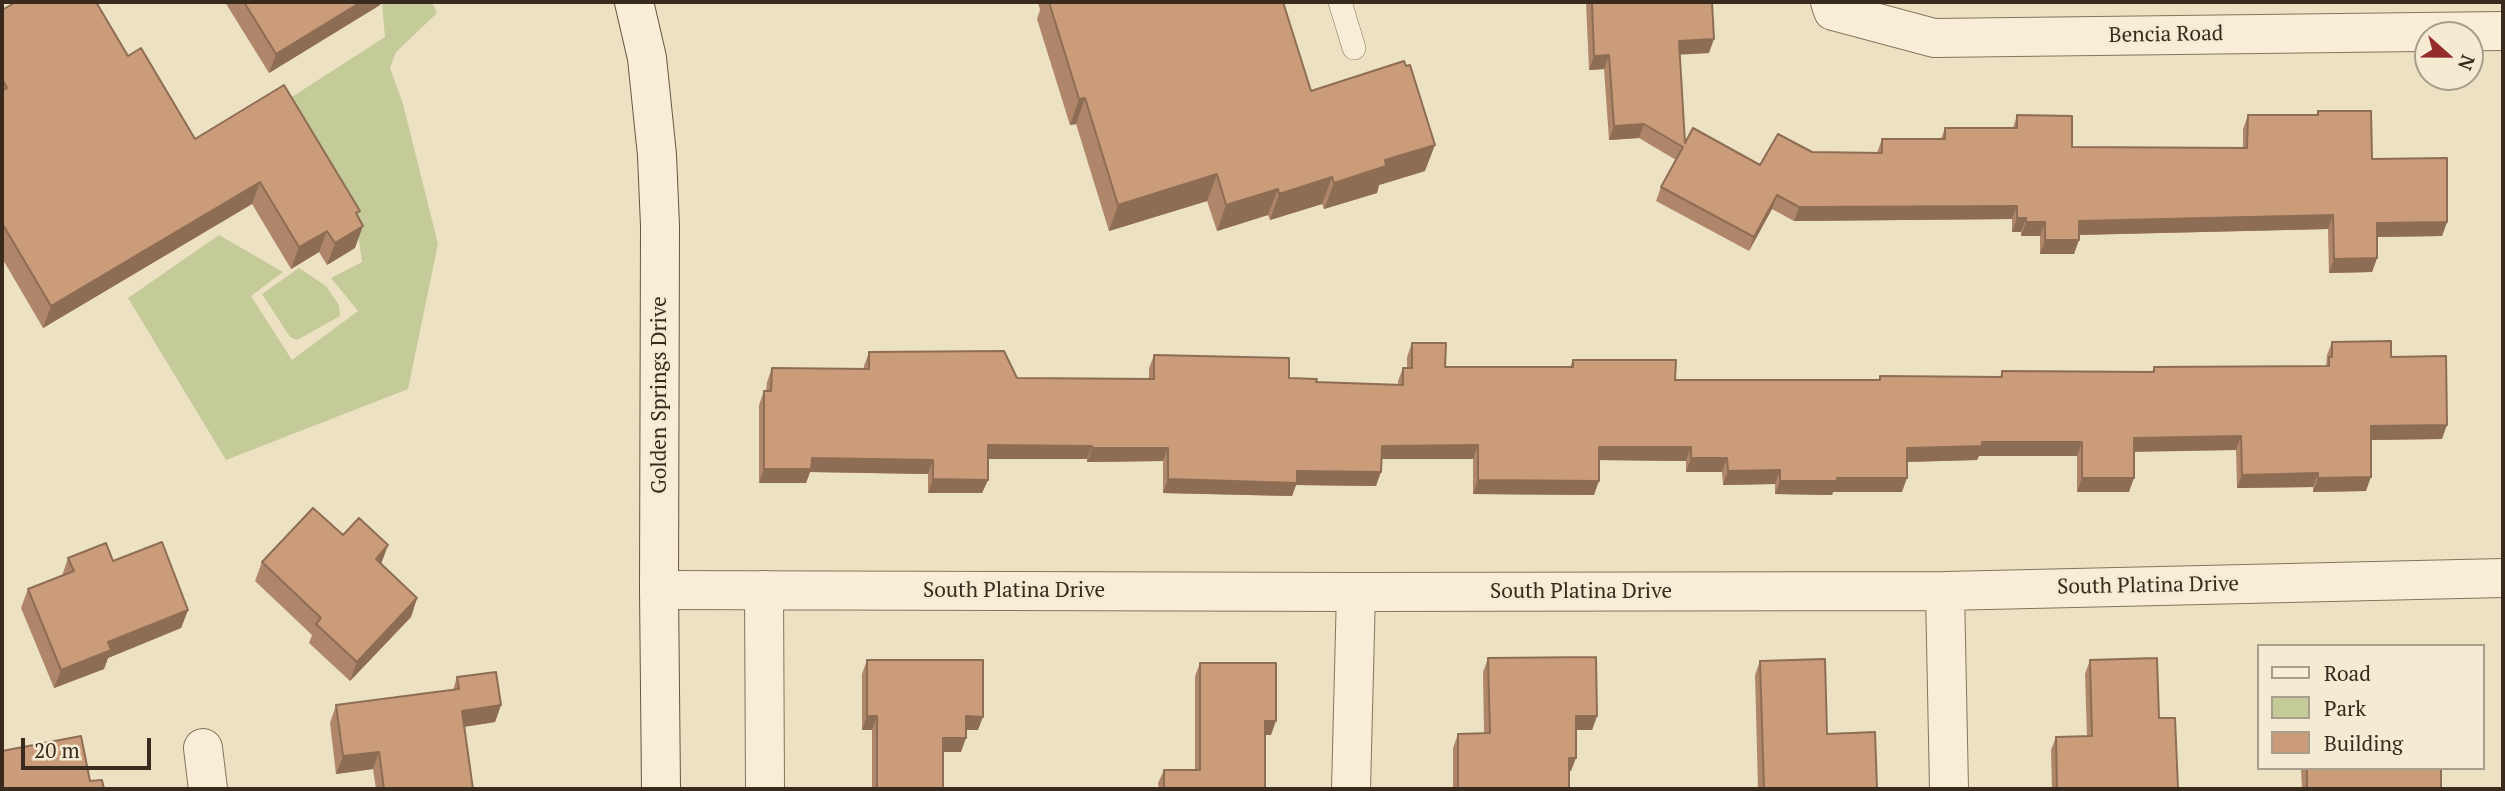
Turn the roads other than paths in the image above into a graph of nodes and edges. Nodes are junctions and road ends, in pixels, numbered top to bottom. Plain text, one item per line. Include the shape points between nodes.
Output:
1 (634, 2) edge
2 (1340, 2) edge
3 (1832, 6) edge
4 (2503, 30) edge
5 (1354, 48) dead end
6 (2503, 578) edge
7 (659, 590) junction
8 (764, 590) junction
9 (1945, 591) junction
10 (1356, 592) junction
11 (203, 748) dead end
12 (208, 789) edge
13 (661, 789) edge
14 (765, 789) edge
15 (1351, 789) edge
16 (1949, 789) edge

1 - 7 street, Golden Springs Drive via 647,58 657,155
2 - 5 lane
3 - 4 street, Bencia Road via 1934,38
6 - 9 street, South Platina Drive
7 - 8 street, South Platina Drive
7 - 13 street, Golden Springs Drive
8 - 10 street, South Platina Drive
8 - 14 street
9 - 10 street, South Platina Drive
9 - 16 street
10 - 15 street
11 - 12 street

